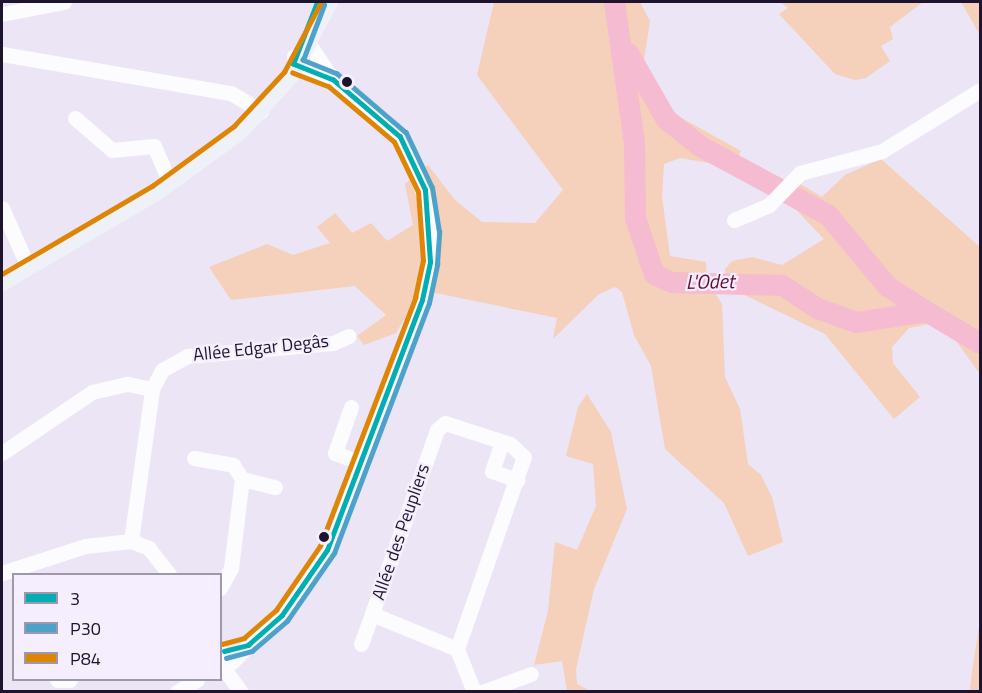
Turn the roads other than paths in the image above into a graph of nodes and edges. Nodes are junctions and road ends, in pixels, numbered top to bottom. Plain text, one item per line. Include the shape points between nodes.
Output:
1 (64, 2) edge
2 (321, 3) edge
3 (2, 14) edge
4 (309, 44) junction
5 (2, 54) edge
6 (296, 66) junction
7 (333, 80) junction
8 (981, 90) edge
9 (258, 109) junction
10 (75, 118) dead end
11 (170, 183) junction
12 (2, 208) edge
13 (734, 220) dead end
14 (28, 267) junction
15 (2, 282) edge
16 (349, 336) dead end
17 (152, 388) junction
18 (351, 407) dead end
19 (502, 442) junction
20 (2, 453) edge
21 (194, 458) dead end
22 (363, 464) junction
23 (242, 479) junction
24 (517, 480) junction
25 (274, 487) dead end
26 (131, 541) junction
27 (2, 573) edge
28 (168, 573) edge
29 (222, 584) edge
30 (372, 614) junction
31 (361, 644) dead end
32 (457, 649) junction
33 (224, 661) edge
34 (531, 674) dead end
35 (195, 681) edge
36 (239, 688) edge
37 (177, 692) edge
38 (474, 692) edge
39 (482, 692) edge

1 - 3 street
2 - 4 main road
2 - 6 street via 292,60
2 - 9 main road
4 - 6 main road
4 - 7 street
5 - 9 street via 231,93
6 - 7 street
6 - 9 main road
7 - 22 street via 400,137 425,190 432,232 422,300
8 - 13 street via 896,144 852,162 808,170 786,190
9 - 11 main road via 220,146
10 - 11 street via 112,150 154,146
11 - 14 main road
12 - 14 street
14 - 15 main road
16 - 17 street, Allée Edgar Degâs via 333,343 186,356 166,366
17 - 20 street via 128,384 92,392
17 - 26 street
18 - 22 street via 334,453
19 - 24 street, Allée des Peupliers via 524,457
19 - 24 street via 492,471
19 - 30 street, Allée des Peupliers via 455,424 440,425
21 - 23 street via 233,465
22 - 33 street via 314,574 282,615
23 - 25 street
23 - 29 street via 231,568
24 - 32 street, Allée des Peupliers
26 - 27 street via 85,546
26 - 28 street via 149,548
30 - 31 street
30 - 32 street, Allée des Peupliers
32 - 38 street
33 - 36 street
34 - 39 street
35 - 37 street

